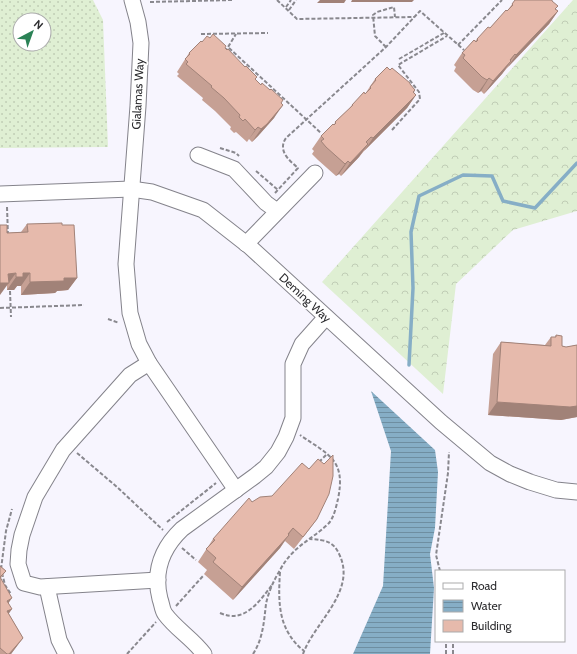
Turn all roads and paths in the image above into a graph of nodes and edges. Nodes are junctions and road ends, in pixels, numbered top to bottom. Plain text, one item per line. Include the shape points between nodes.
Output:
1 (132, 0) edge
2 (233, 0) edge
3 (277, 0) edge
4 (291, 0) edge
5 (296, 0) edge
6 (502, 0) edge
7 (150, 2) dead end
8 (286, 7) junction
9 (289, 10) junction
10 (395, 17) junction
11 (414, 17) junction
12 (373, 18) junction
13 (444, 33) junction
14 (201, 34) dead end
15 (236, 34) junction
16 (268, 34) dead end
17 (447, 36) junction
18 (457, 45) junction
19 (386, 47) junction
20 (229, 48) junction
21 (464, 50) edge
22 (224, 53) edge
23 (399, 60) dead end
24 (306, 120) junction
25 (392, 130) edge
26 (322, 134) edge
27 (198, 155) dead end
28 (315, 173) dead end
29 (131, 189) junction
30 (0, 194) edge
31 (7, 207) dead end
32 (272, 207) junction
33 (8, 237) edge
34 (246, 244) junction
35 (10, 291) edge
36 (84, 305) dead end
37 (0, 308) edge
38 (11, 308) junction
39 (11, 317) dead end
40 (326, 317) junction
41 (148, 363) junction
42 (296, 432) dead end
43 (74, 451) dead end
44 (449, 452) dead end
45 (327, 454) junction
46 (316, 465) edge
47 (218, 482) dead end
48 (236, 490) junction
49 (577, 492) edge
50 (167, 522) dead end
51 (172, 538) junction
52 (309, 539) junction
53 (196, 560) dead end
54 (280, 570) junction
55 (440, 570) edge
56 (158, 580) junction
57 (275, 581) junction
58 (47, 587) junction
59 (220, 613) dead end
60 (446, 642) edge
61 (454, 642) edge
62 (303, 653) edge
63 (66, 654) edge
64 (204, 654) edge
65 (254, 654) edge
66 (446, 654) edge
67 (453, 654) edge

1 - 29 street, Gialamas Way via 141,43
2 - 7 path
3 - 8 path
4 - 8 path
5 - 9 path
6 - 18 path
8 - 9 path
9 - 12 path via 297,19
10 - 11 path
10 - 12 path
10 - 12 path via 394,8 374,13
11 - 13 path via 420,11
11 - 19 path
12 - 19 path via 375,36
13 - 17 path
13 - 23 path
14 - 15 path
15 - 16 path
15 - 20 path
17 - 18 path
17 - 25 path via 398,65 419,92 420,99
18 - 21 path
19 - 24 path
20 - 22 path
20 - 24 path
24 - 26 path
24 - 32 path via 284,141 287,158 298,168
27 - 32 street via 234,169
28 - 32 street
29 - 30 street, Deming Way
29 - 34 street, Deming Way via 152,192 203,210
29 - 41 street, Gialamas Way via 126,264 130,313 139,344
31 - 33 path
32 - 34 street
34 - 40 street, Deming Way
35 - 38 path
36 - 38 path
37 - 38 path
38 - 39 path
40 - 48 street via 302,344 293,364 293,418 286,437 266,467
40 - 49 street, Deming Way via 490,463 530,482 556,490
41 - 48 street, Gialamas Way
41 - 58 street via 130,375 63,450 35,497 18,550 18,564 24,583
42 - 45 path
43 - 51 path
44 - 55 path via 436,555
45 - 46 path
45 - 52 path via 336,463 340,475 338,500 330,522
47 - 50 path
48 - 51 street
51 - 53 path
51 - 56 street via 164,550
52 - 54 path via 288,556
52 - 62 path via 326,540 338,550 344,572 338,594
54 - 57 path
54 - 62 path via 278,599 284,625 289,636
56 - 58 street
56 - 64 street via 158,592 164,613
57 - 59 path via 255,606 245,613 230,617
57 - 65 path via 266,603 262,635
58 - 63 street via 59,640
60 - 66 path
61 - 67 path

